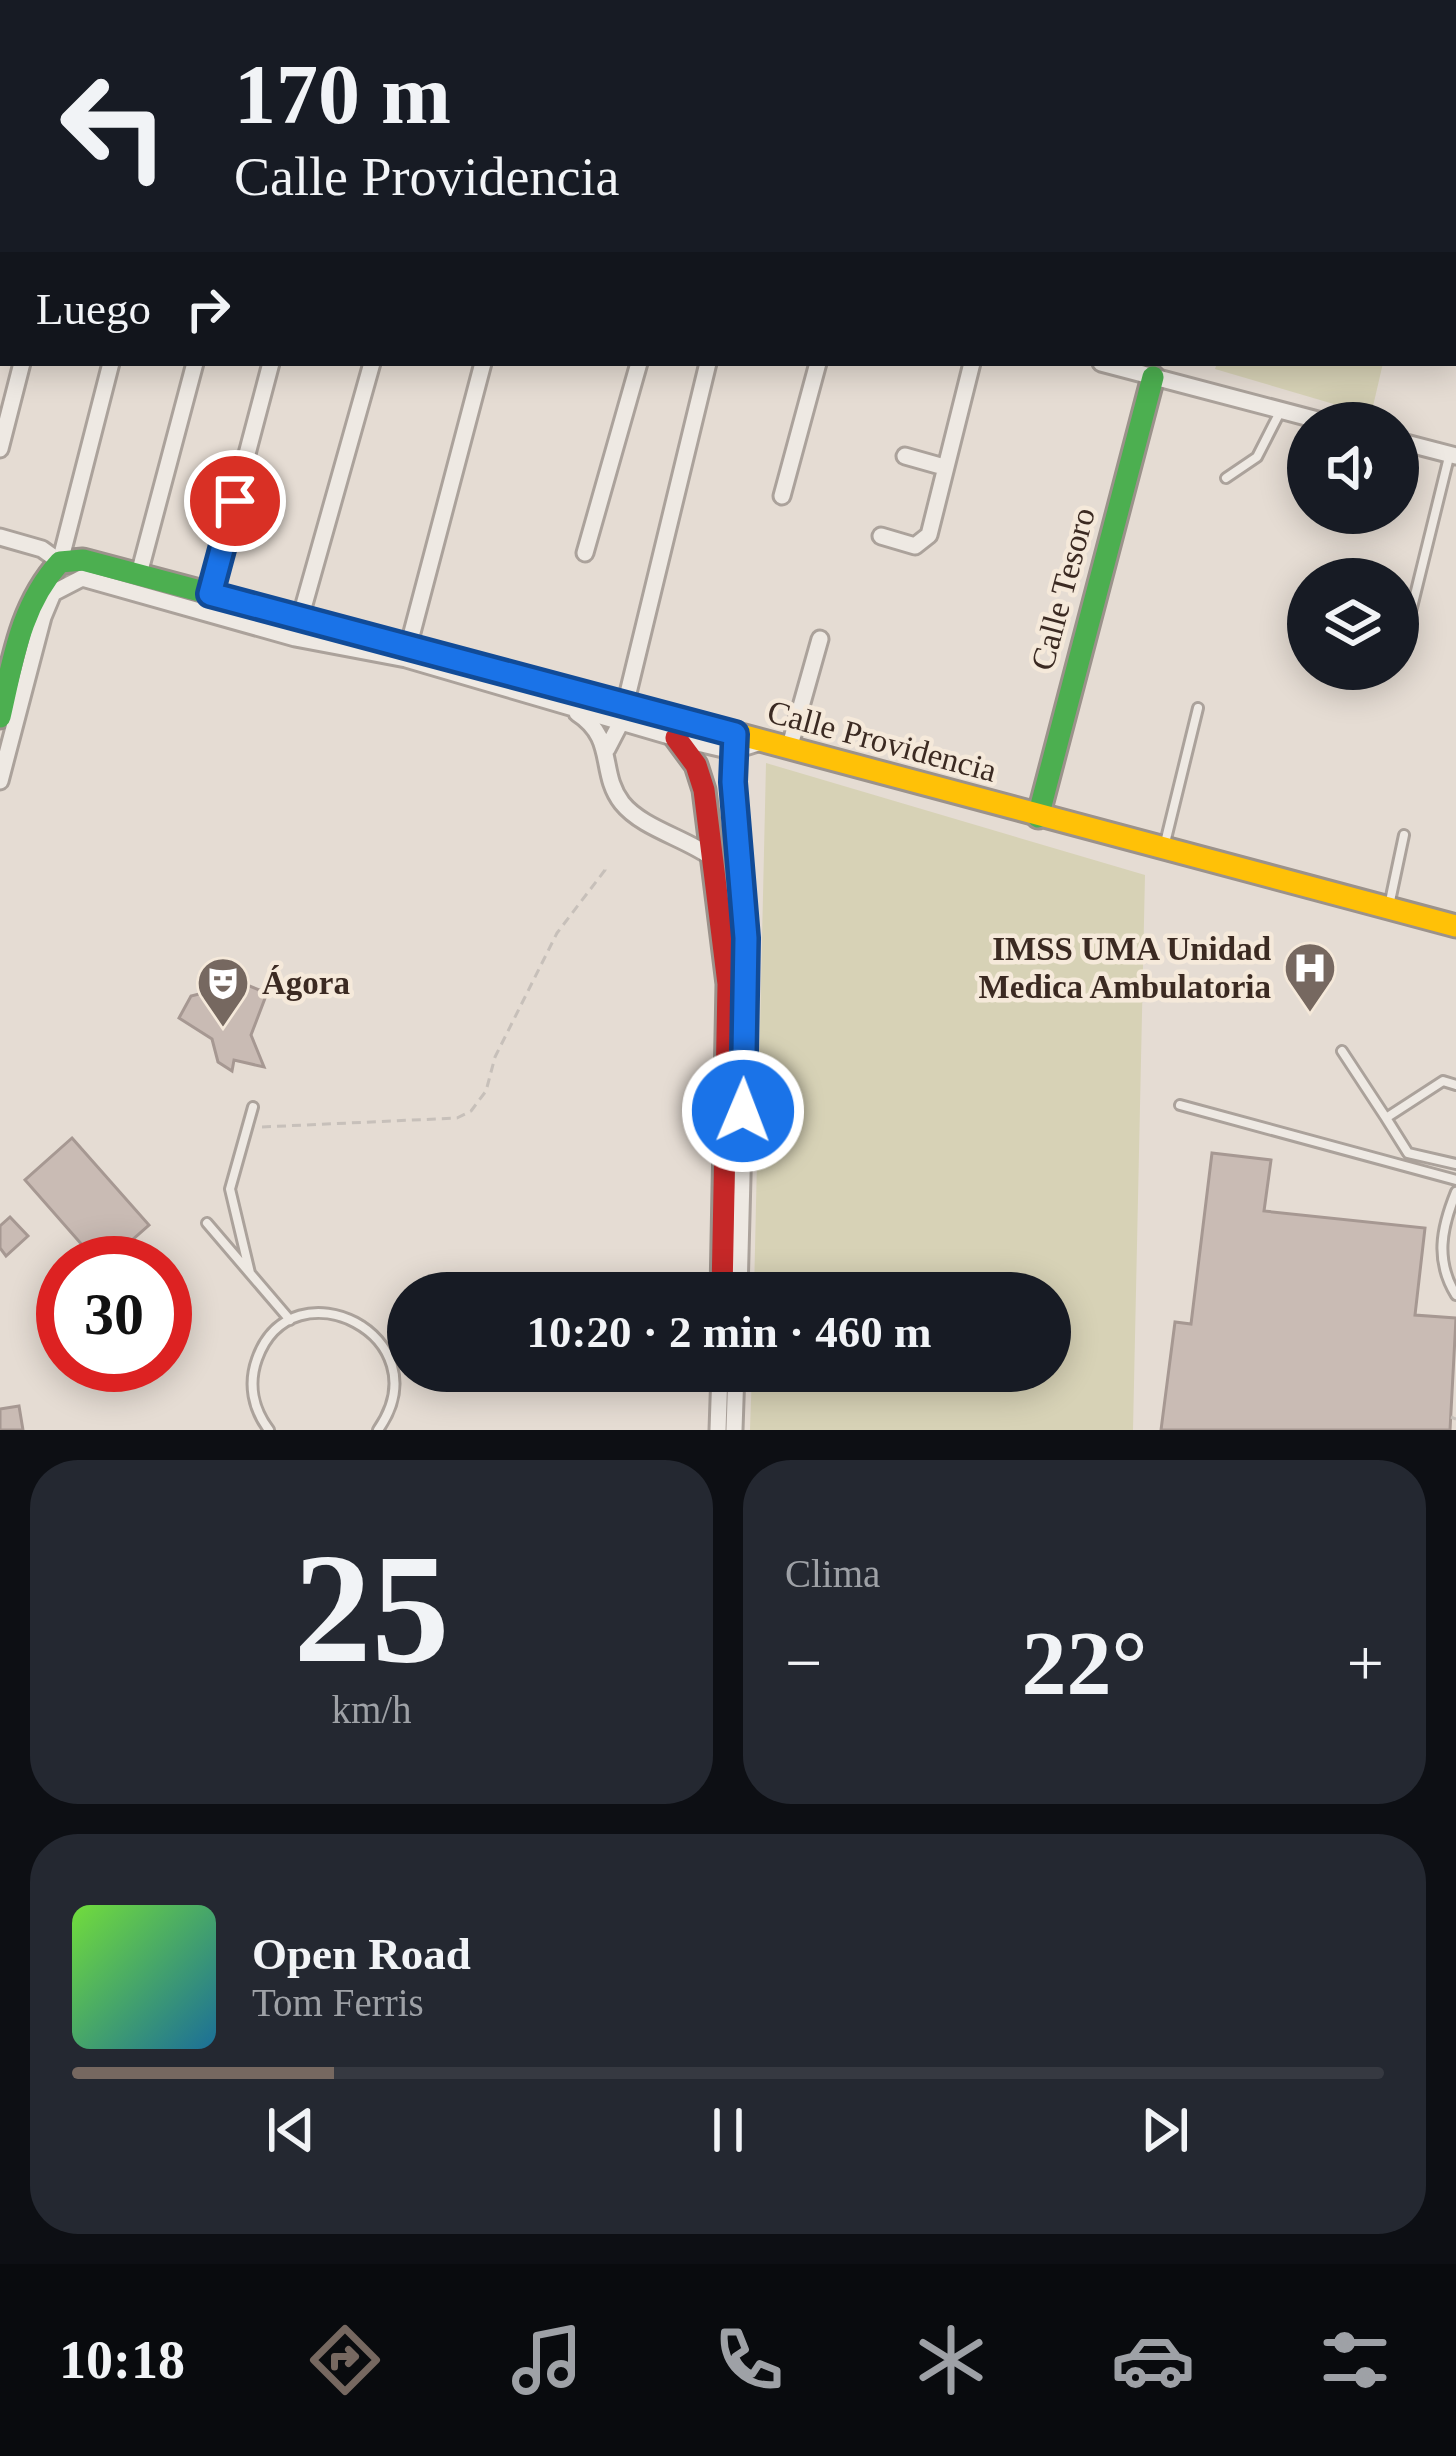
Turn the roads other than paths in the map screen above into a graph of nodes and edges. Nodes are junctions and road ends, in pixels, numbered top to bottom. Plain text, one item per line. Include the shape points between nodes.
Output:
1 (21, 366) edge
2 (110, 366) edge
3 (195, 366) edge
4 (271, 366) edge
5 (372, 366) edge
6 (482, 366) edge
7 (638, 366) edge
8 (707, 366) edge
9 (817, 366) edge
10 (971, 366) edge
11 (1124, 366) edge
12 (1155, 370) edge
13 (1280, 410) junction
14 (1287, 412) edge
15 (1419, 446) edge
16 (0, 448) edge
17 (1453, 455) edge
18 (905, 456) dead end
19 (944, 467) junction
20 (1226, 478) dead end
21 (782, 496) dead end
22 (881, 536) dead end
23 (0, 538) edge
24 (585, 553) dead end
25 (72, 561) junction
26 (139, 574) junction
27 (1419, 584) edge
28 (210, 594) junction
29 (298, 628) junction
30 (820, 639) dead end
31 (410, 644) junction
32 (565, 705) junction
33 (1198, 708) dead end
34 (622, 714) junction
35 (0, 717) edge
36 (676, 738) junction
37 (734, 743) junction
38 (607, 748) junction
39 (789, 749) junction
40 (0, 782) edge
41 (1038, 817) junction
42 (1404, 835) dead end
43 (1162, 850) junction
44 (711, 856) junction
45 (1388, 908) junction
46 (1456, 926) edge
47 (1342, 1051) dead end
48 (1456, 1084) edge
49 (1180, 1105) dead end
50 (253, 1107) dead end
51 (1386, 1118) junction
52 (1456, 1164) edge
53 (1456, 1180) edge
54 (1456, 1192) edge
55 (1451, 1216) edge
56 (207, 1223) dead end
57 (730, 1272) edge
58 (731, 1272) edge
59 (250, 1273) junction
60 (1456, 1295) edge
61 (290, 1320) junction
62 (719, 1392) edge
63 (735, 1392) edge
64 (381, 1429) edge
65 (269, 1430) edge
66 (718, 1430) edge
67 (734, 1430) edge

1 - 16 street
2 - 25 street
3 - 26 street
4 - 28 street
5 - 29 street
6 - 31 street
7 - 24 street
8 - 34 street
9 - 21 street
10 - 19 street
11 - 12 street
12 - 13 street
12 - 41 street, Calle Tesoro
13 - 14 street
13 - 20 lane via 1257,458
15 - 17 street
17 - 27 lane
18 - 19 street
19 - 22 street via 923,543
23 - 25 street, Calle Providencia
25 - 26 street, Calle Providencia
25 - 35 street via 27,608
26 - 28 street, Calle Providencia
28 - 29 street, Calle Providencia
29 - 31 street, Calle Providencia
29 - 32 street, Calle Providencia
29 - 40 street, Calle Providencia via 100,580 65,583 53,593
30 - 39 street
31 - 34 street, Calle Providencia
32 - 34 street, Calle Providencia
32 - 38 street via 590,721
33 - 43 lane
34 - 36 street, Calle Providencia
34 - 37 street, Calle Providencia
34 - 38 street
36 - 37 street, Calle Providencia
36 - 44 street via 704,790
37 - 39 street, Calle Providencia
37 - 58 street via 747,983
38 - 44 street via 622,803
39 - 41 street, Calle Providencia
41 - 43 street, Calle Providencia
42 - 45 lane
43 - 45 street, Calle Providencia
44 - 57 street via 728,984
45 - 46 street, Calle Providencia
47 - 51 lane
48 - 51 lane via 1443,1081
49 - 53 lane
50 - 59 lane via 230,1189
51 - 52 lane via 1408,1153
54 - 55 lane
55 - 60 lane via 1440,1264
56 - 59 lane
59 - 61 lane
61 - 64 lane via 346,1316 377,1337 394,1391
61 - 65 lane via 259,1352 252,1374
62 - 66 street
63 - 67 street

